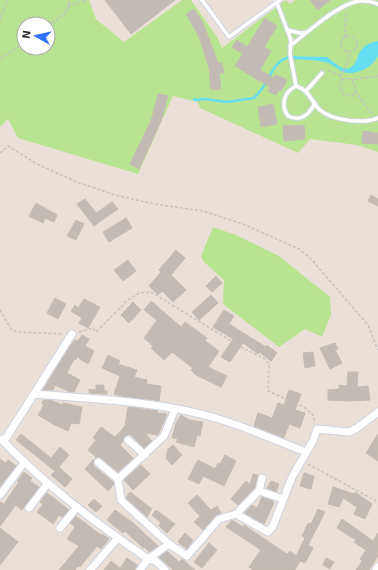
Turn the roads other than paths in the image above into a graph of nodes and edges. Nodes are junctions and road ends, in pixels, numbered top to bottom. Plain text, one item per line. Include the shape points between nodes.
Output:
1 (202, 0) edge
2 (278, 1) edge
3 (378, 4) edge
4 (287, 30) junction
5 (306, 33) junction
6 (290, 46) junction
7 (322, 73) road end
8 (296, 86) junction
9 (306, 91) junction
10 (315, 103) junction
11 (376, 118) edge
12 (72, 334) road end
13 (34, 394) junction
14 (174, 409) junction
15 (378, 412) edge
16 (1, 440) edge
17 (128, 440) dead end
18 (306, 452) junction
19 (145, 455) junction
20 (98, 462) dead end
21 (24, 463) junction
22 (262, 478) dead end
23 (118, 479) junction
24 (48, 483) junction
25 (259, 491) junction
26 (0, 495) edge
27 (283, 499) junction
28 (77, 507) junction
29 (29, 508) dead end
30 (236, 514) junction
31 (60, 528) dead end
32 (118, 538) junction
33 (170, 544) junction
34 (148, 559) junction
35 (378, 567) edge
36 (90, 570) edge
37 (140, 570) edge
38 (165, 570) edge
39 (376, 570) edge

1 - 2 lane via 229,37
2 - 4 lane
3 - 5 lane via 361,0 346,5
4 - 5 lane
4 - 6 lane via 291,40
5 - 6 lane
6 - 8 lane
7 - 9 lane
8 - 9 lane
8 - 10 lane via 284,100 283,107 288,116 299,119 311,112
9 - 10 lane
10 - 11 lane via 330,116 353,121
12 - 13 street
13 - 14 street
13 - 16 street via 6,438
14 - 18 street via 218,419
14 - 19 street via 164,436
15 - 18 street via 348,432 316,429
16 - 21 street
17 - 19 street
18 - 27 street
19 - 23 street
20 - 23 street
21 - 24 street
21 - 26 street
22 - 25 street
23 - 33 street via 121,500
24 - 28 street
24 - 29 street
25 - 27 street
25 - 30 street
27 - 30 street via 273,526 268,532
28 - 31 street
28 - 32 street
30 - 33 street via 219,519 187,556
32 - 34 street
32 - 36 street
33 - 34 street
34 - 37 street
34 - 38 street via 156,561
35 - 39 street

